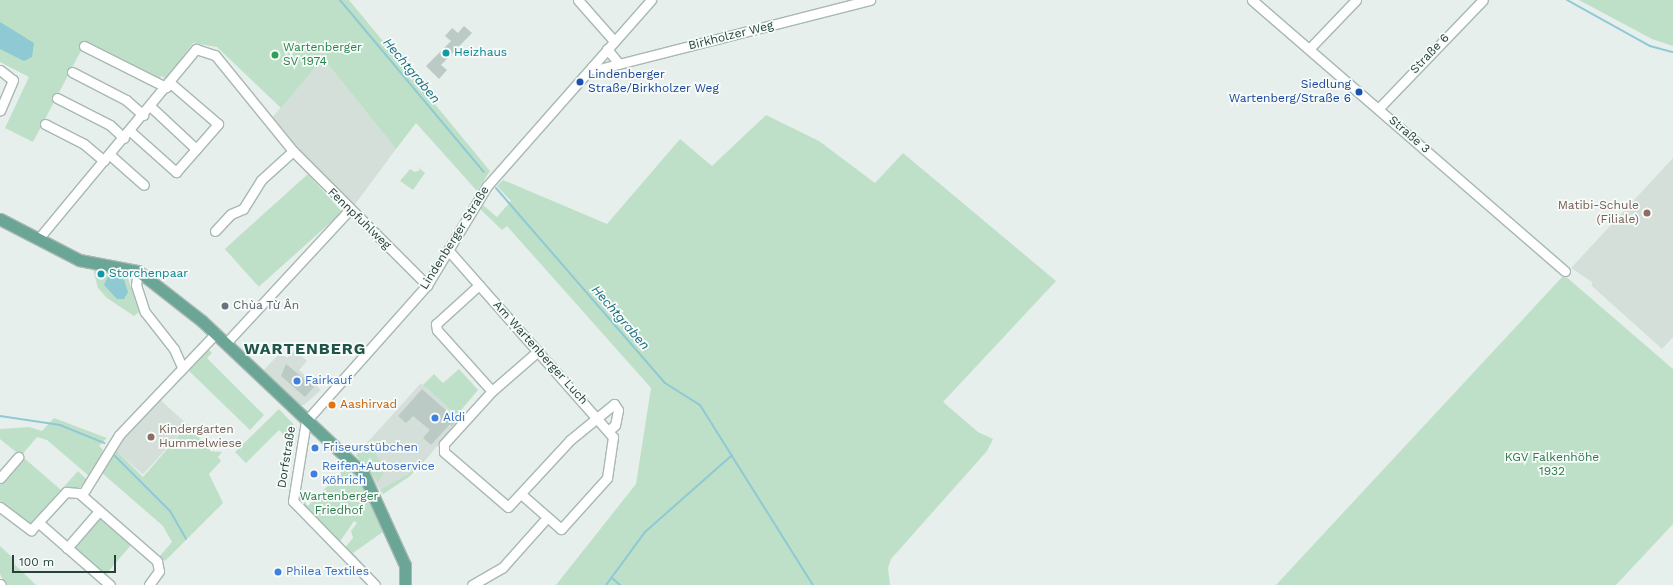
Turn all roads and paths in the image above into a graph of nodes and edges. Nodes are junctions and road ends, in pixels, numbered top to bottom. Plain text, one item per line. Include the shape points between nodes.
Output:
1 (578, 0) edge
2 (651, 0) edge
3 (870, 0) edge
4 (1252, 0) edge
5 (1356, 0) edge
6 (1483, 0) edge
7 (614, 41) junction
8 (84, 46) dead end
9 (607, 49) junction
10 (1309, 49) junction
11 (619, 64) junction
12 (592, 67) junction
13 (0, 70) edge
14 (72, 72) dead end
15 (167, 85) junction
16 (57, 98) dead end
17 (150, 106) junction
18 (1378, 109) junction
19 (0, 110) edge
20 (143, 115) junction
21 (45, 124) dead end
22 (127, 134) junction
23 (196, 148) junction
24 (293, 151) junction
25 (107, 158) junction
26 (144, 185) dead end
27 (349, 210) junction
28 (0, 219) edge
29 (214, 231) dead end
30 (39, 238) junction
31 (448, 251) junction
32 (138, 271) junction
33 (1565, 271) dead end
34 (479, 284) junction
35 (428, 285) junction
36 (216, 333) junction
37 (226, 343) junction
38 (174, 349) junction
39 (538, 351) junction
40 (194, 355) junction
41 (182, 366) junction
42 (492, 391) junction
43 (596, 416) junction
44 (306, 420) junction
45 (608, 431) junction
46 (18, 457) dead end
47 (0, 478) edge
48 (521, 494) junction
49 (82, 495) junction
50 (0, 507) edge
51 (99, 511) junction
52 (543, 522) dead end
53 (40, 523) junction
54 (67, 548) junction
55 (408, 583) edge
56 (110, 585) edge
57 (149, 585) edge
58 (375, 585) edge
59 (472, 585) edge

1 - 7 street
2 - 7 street, Lindenberger Straße
3 - 11 street, Birkholzer Weg
4 - 10 street, Straße 3
5 - 10 street
6 - 18 street, Straße 6
7 - 9 street, Lindenberger Straße
8 - 15 street
9 - 11 street
9 - 12 street, Lindenberger Straße
10 - 18 street, Straße 3
11 - 12 street, Birkholzer Weg via 595,70
12 - 31 street, Lindenberger Straße via 487,186
13 - 19 street via 14,80
14 - 20 street via 126,100
15 - 17 street, Fennpfuhlweg
15 - 23 street via 218,124
15 - 24 street, Fennpfuhlweg via 193,50 210,51
16 - 22 street
17 - 20 street, Fennpfuhlweg
17 - 23 street
18 - 33 street, Straße 3
20 - 22 street, Fennpfuhlweg
21 - 25 street
22 - 23 street via 176,172
22 - 25 street, Fennpfuhlweg
24 - 27 street, Fennpfuhlweg
24 - 29 street via 261,180 243,209 231,214
25 - 26 street
25 - 30 street, Fennpfuhlweg
27 - 35 street, Fennpfuhlweg
27 - 37 street
28 - 30 main road, Dorfstraße
30 - 32 main road, Dorfstraße via 78,260
31 - 34 street, Am Wartenberger Luch
31 - 35 street, Lindenberger Straße
32 - 36 main road, Dorfstraße via 174,296
32 - 38 street via 136,285 145,312
34 - 39 street, Am Wartenberger Luch
34 - 42 street via 436,324
35 - 44 street, Lindenberger Straße
36 - 37 main road, Dorfstraße
36 - 40 street
37 - 44 main road, Dorfstraße
38 - 40 street
38 - 41 street
39 - 42 street
39 - 43 street, Am Wartenberger Luch
40 - 41 street
41 - 49 street via 132,419
42 - 48 street via 442,448 504,505 511,505
43 - 45 street
43 - 45 street, Am Wartenberger Luch via 610,405 616,405 615,425
43 - 48 street via 570,440
44 - 55 main road, Dorfstraße via 362,473 379,502 405,565
44 - 58 street, Dorfstraße via 293,501
45 - 48 street via 614,437 607,478 564,527 558,527
46 - 47 street
49 - 51 street
49 - 53 street via 66,492
50 - 53 street via 27,530 34,529
51 - 54 street
51 - 57 street via 157,561 159,571
52 - 59 street via 502,568
53 - 54 street
54 - 56 street

